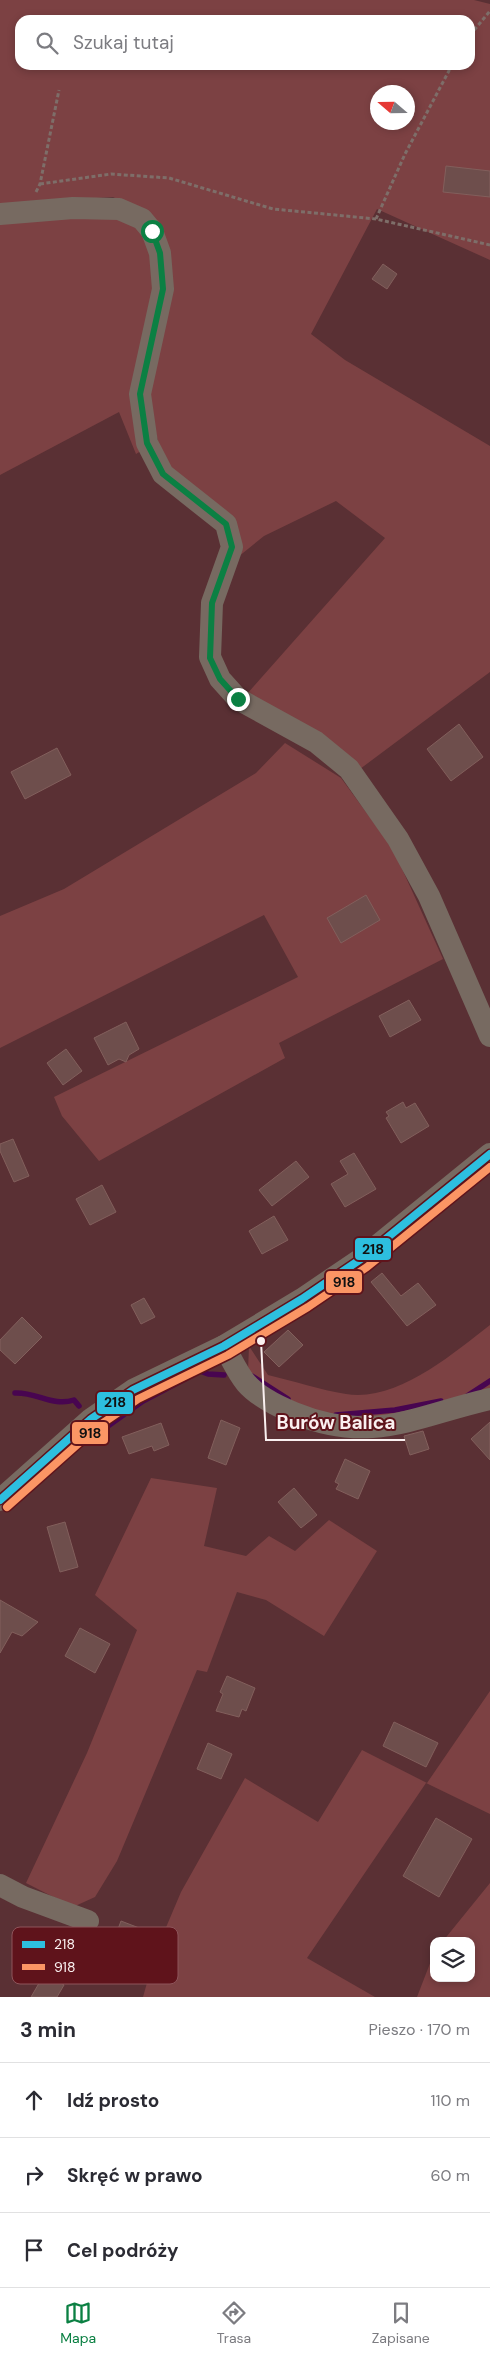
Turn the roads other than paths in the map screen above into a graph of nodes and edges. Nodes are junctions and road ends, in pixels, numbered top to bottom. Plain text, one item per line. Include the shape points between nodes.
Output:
1 (0, 214) edge
2 (490, 1036) edge
3 (490, 1154) edge
4 (224, 1346) junction
5 (490, 1399) edge
6 (0, 1500) edge
7 (0, 1885) edge
8 (88, 1921) dead end

1 - 2 street via 73,208 119,210 142,219 152,231 160,253 163,289 140,394 147,443 163,474 226,524 232,547 212,603 210,658 220,679 238,699 316,742 349,769 398,839 425,889
3 - 4 street via 361,1259
4 - 5 street via 245,1382 259,1394 319,1423 359,1428 393,1425
4 - 6 street via 127,1394 90,1419
7 - 8 street

